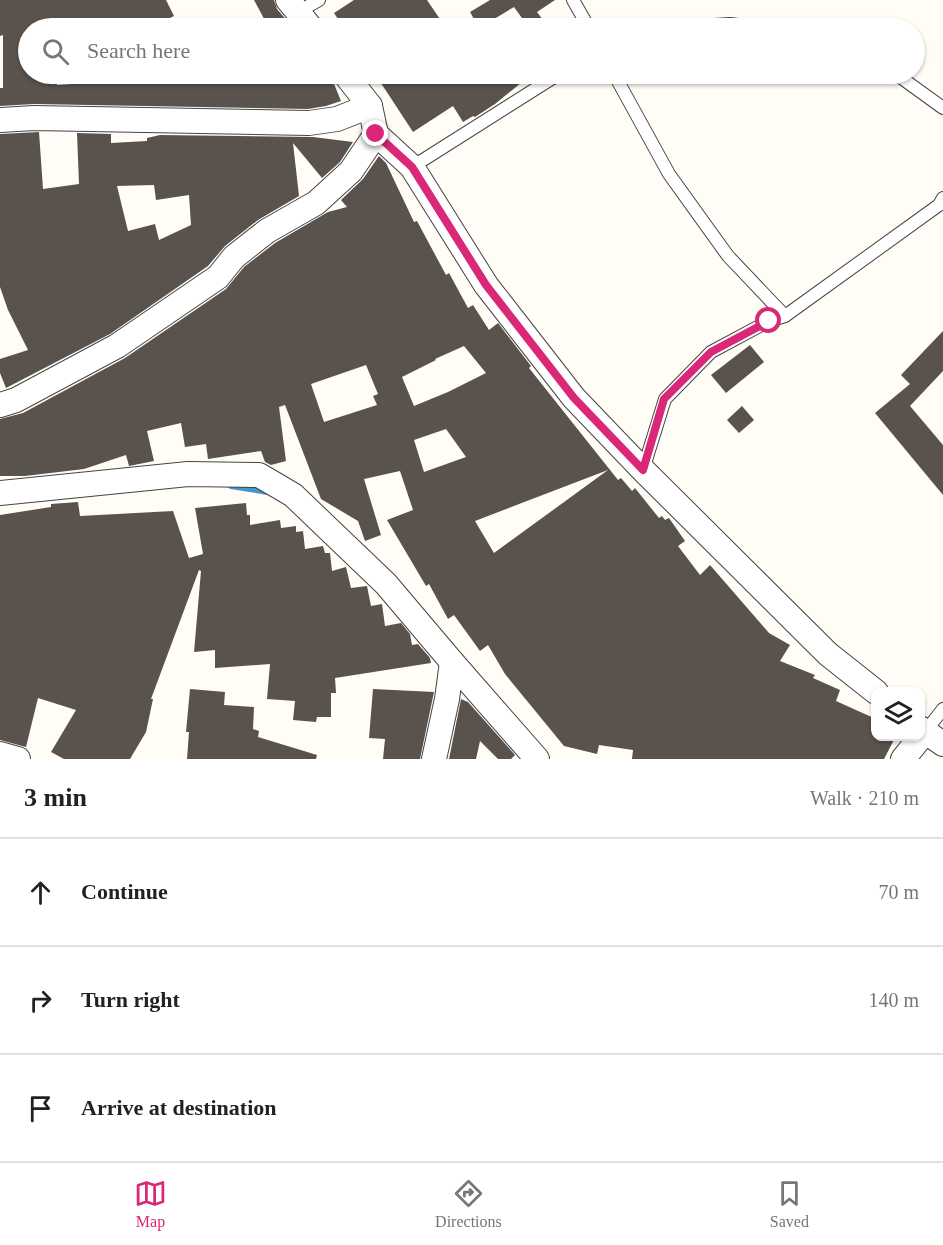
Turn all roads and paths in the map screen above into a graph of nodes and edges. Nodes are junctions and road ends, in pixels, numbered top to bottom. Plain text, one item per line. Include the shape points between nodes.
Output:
1 (573, 0) edge
2 (583, 18) edge
3 (353, 84) edge
4 (543, 84) edge
5 (620, 84) edge
6 (910, 84) edge
7 (370, 106) junction
8 (943, 108) edge
9 (0, 120) edge
10 (376, 134) junction
11 (412, 167) junction
12 (943, 198) edge
13 (785, 316) junction
14 (0, 405) edge
15 (643, 470) junction
16 (0, 493) edge
17 (452, 662) junction
18 (871, 688) edge
19 (943, 709) edge
20 (929, 735) edge
21 (0, 754) edge
22 (18, 759) edge
23 (434, 759) edge
24 (537, 759) edge
25 (903, 759) edge

1 - 2 lane
3 - 7 street
4 - 11 lane
5 - 13 lane via 669,174 728,256
6 - 8 lane
7 - 9 street via 337,119 309,123
7 - 10 street
10 - 11 street
10 - 14 street via 351,171 325,195 267,231 234,257 218,278 117,346
11 - 15 street via 486,285 574,398
12 - 13 lane via 939,205
13 - 15 lane via 711,352 664,399
15 - 18 street via 828,654
16 - 17 street via 188,474 259,475 293,495 386,584
17 - 23 street
17 - 24 street
19 - 20 lane
20 - 25 street
21 - 22 street

